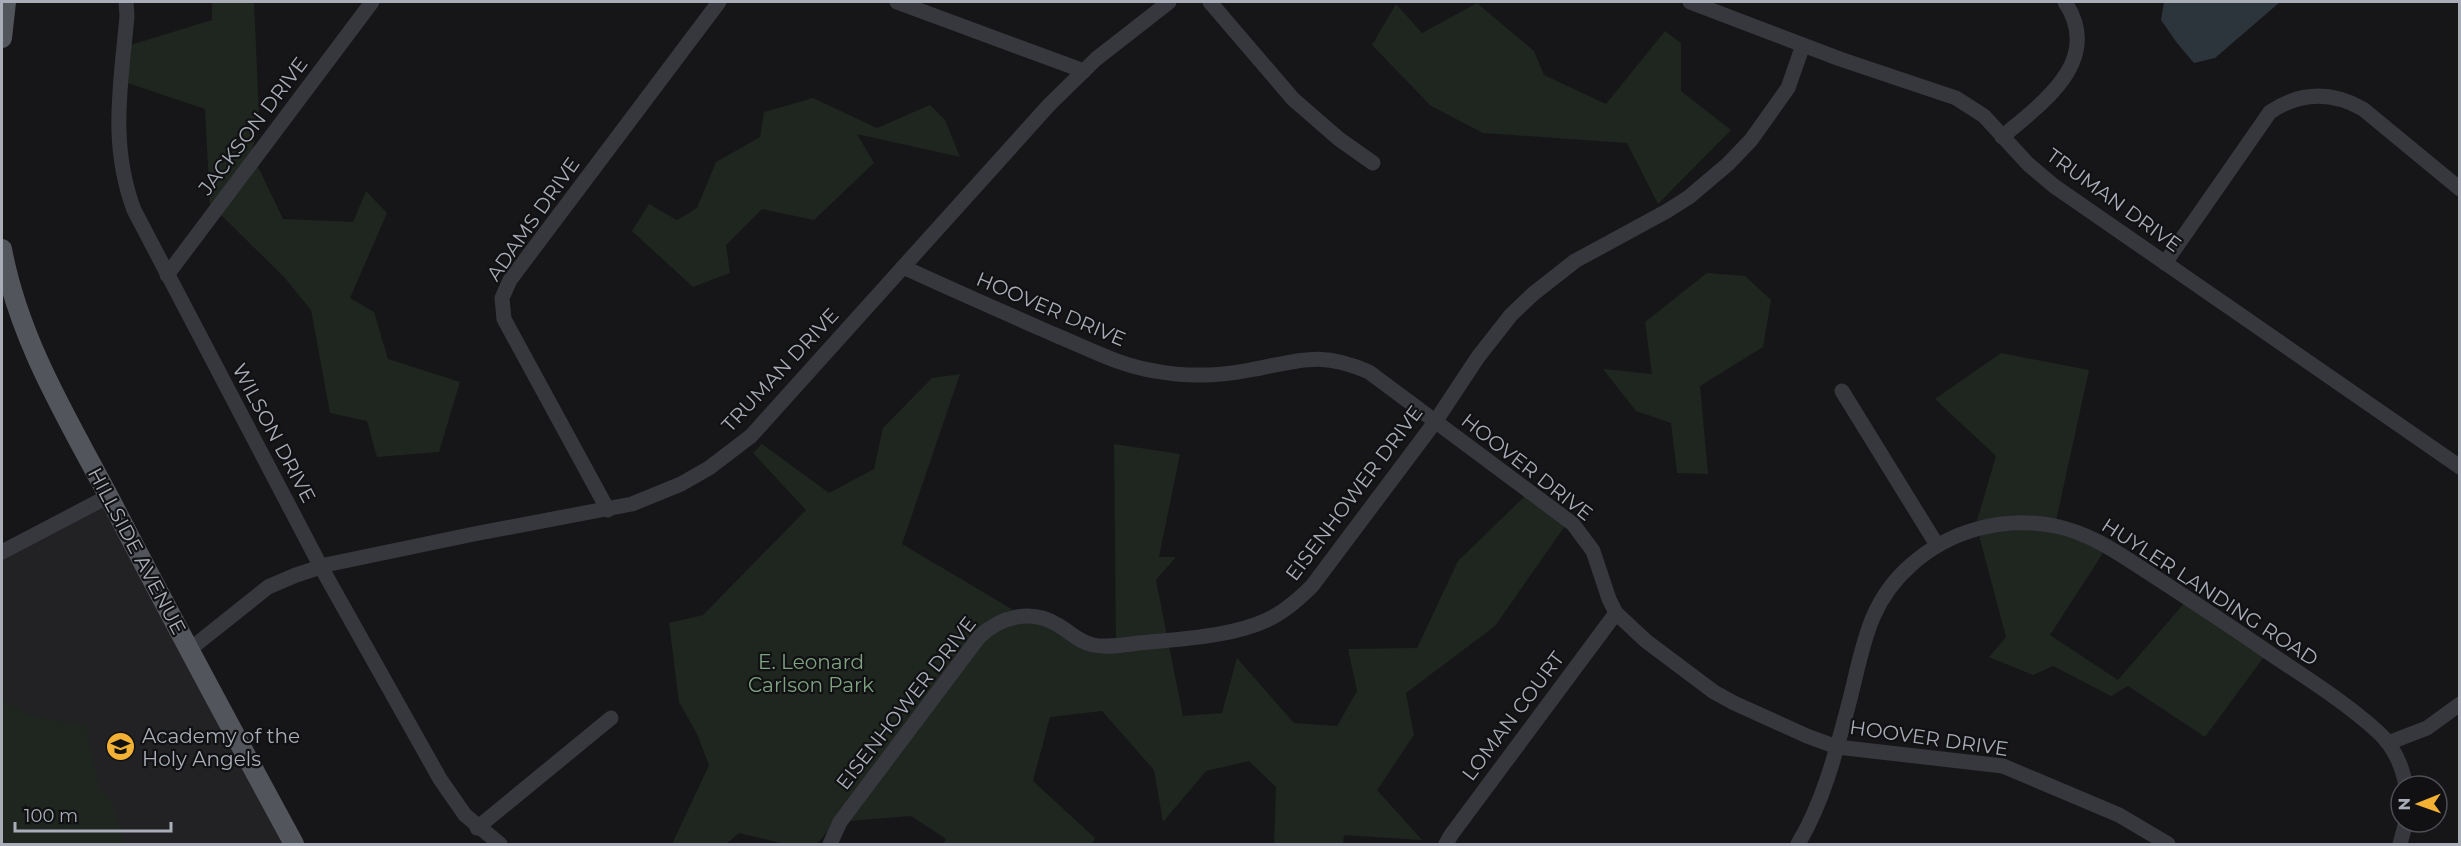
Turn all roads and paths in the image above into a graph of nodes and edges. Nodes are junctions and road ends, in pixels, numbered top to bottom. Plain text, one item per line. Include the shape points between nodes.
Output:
1 (6, 2) edge
2 (126, 2) edge
3 (372, 2) edge
4 (719, 2) edge
5 (897, 2) edge
6 (1169, 2) edge
7 (1210, 2) edge
8 (1690, 2) edge
9 (2065, 2) edge
10 (2, 38) edge
11 (1803, 45) junction
12 (1084, 71) junction
13 (2002, 137) junction
14 (1372, 163) dead end
15 (2460, 189) edge
16 (2, 249) edge
17 (2165, 263) junction
18 (903, 267) junction
19 (167, 275) junction
20 (1842, 391) dead end
21 (1435, 422) junction
22 (2460, 467) edge
23 (608, 510) junction
24 (118, 515) junction
25 (1937, 545) junction
26 (2, 552) edge
27 (321, 567) junction
28 (1616, 613) junction
29 (189, 650) junction
30 (2460, 704) edge
31 (611, 718) dead end
32 (2388, 743) junction
33 (1837, 747) junction
34 (2403, 774) edge
35 (477, 828) junction
36 (294, 844) edge
37 (500, 844) edge
38 (830, 844) edge
39 (1446, 844) edge
40 (1798, 844) edge
41 (2168, 844) edge

1 - 10 main road
2 - 19 street, WILSON DRIVE via 118,150 134,210
3 - 19 street, JACKSON DRIVE
4 - 23 street, ADAMS DRIVE via 510,280 502,298 504,319
5 - 12 street
6 - 12 street, TRUMAN DRIVE
7 - 14 street via 1293,99
8 - 11 street, TRUMAN DRIVE
9 - 13 street via 2076,29 2076,50 2070,69 2054,92
11 - 13 street, TRUMAN DRIVE via 1956,98 1984,116
11 - 21 street, EISENHOWER DRIVE via 1788,88 1728,164 1667,212 1575,261 1533,294 1496,333
12 - 18 street, TRUMAN DRIVE via 1021,134
13 - 17 street, TRUMAN DRIVE via 2054,186
15 - 17 street via 2350,102 2323,95 2294,99 2270,112
16 - 24 main road, HILLSIDE AVENUE via 31,348
17 - 22 street, TRUMAN DRIVE
18 - 21 street, HOOVER DRIVE via 1090,351 1155,371 1206,375 1301,359 1338,361 1369,372
18 - 23 street, TRUMAN DRIVE via 751,436 681,484
19 - 27 street, WILSON DRIVE
20 - 25 street
21 - 28 street, HOOVER DRIVE via 1573,524 1593,551
21 - 38 street, EISENHOWER DRIVE via 1312,586 1269,619 1234,630 1106,647 1081,641 1058,625 1034,617 1011,618 988,628 840,822
23 - 27 street, TRUMAN DRIVE
24 - 26 street via 107,497
24 - 29 main road, HILLSIDE AVENUE
25 - 32 street, HUYLER LANDING ROAD via 1971,530 2014,522 2057,526 2095,539 2299,673
25 - 33 street, HUYLER LANDING ROAD via 1895,580 1872,617
27 - 29 street, TRUMAN DRIVE via 268,586
27 - 35 street, WILSON DRIVE via 440,779
28 - 33 street, HOOVER DRIVE via 1646,642 1714,692
28 - 39 street, LOMAN COURT
29 - 36 main road, HILLSIDE AVENUE
30 - 32 street via 2427,728
31 - 35 street
32 - 34 street
33 - 40 street, HUYLER LANDING ROAD via 1818,803
33 - 41 street, HOOVER DRIVE via 2003,766 2109,810
35 - 37 street, WILSON DRIVE

